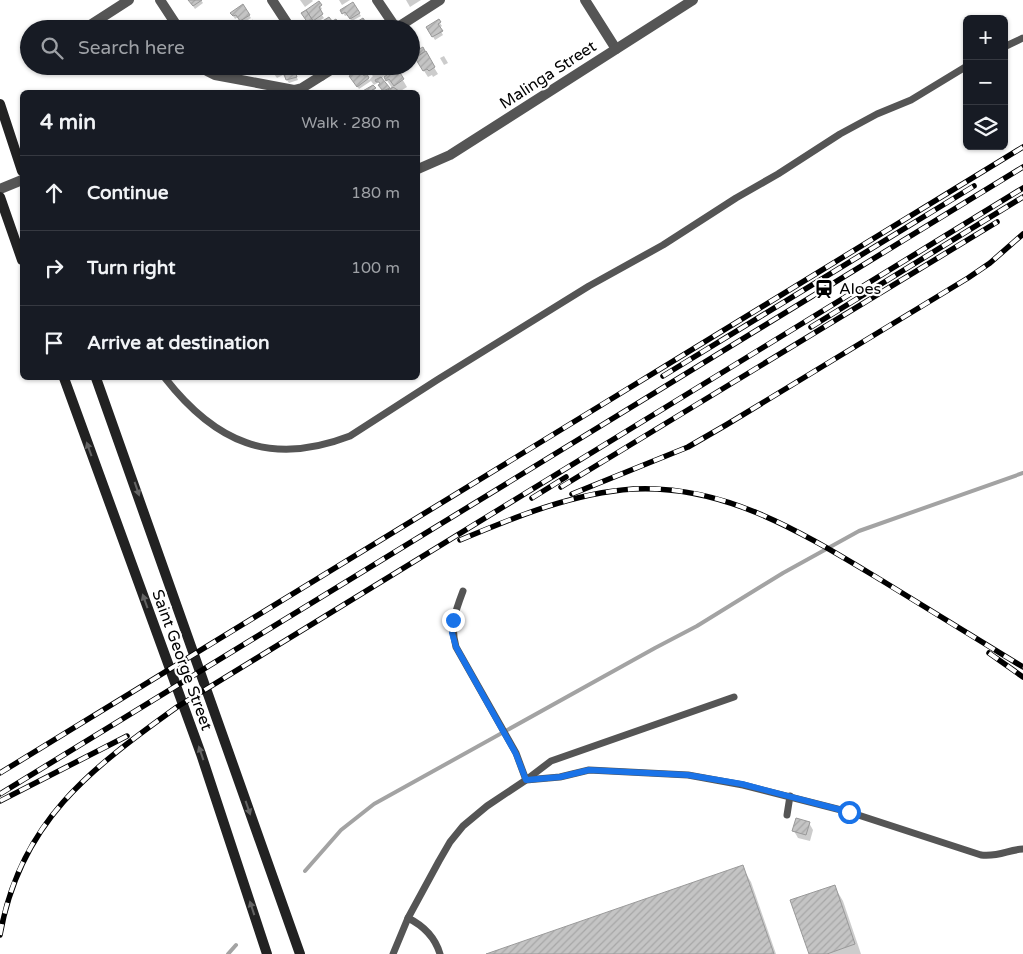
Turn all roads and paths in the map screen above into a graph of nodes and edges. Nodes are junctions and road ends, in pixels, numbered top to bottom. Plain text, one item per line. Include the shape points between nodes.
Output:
1 (129, 0) edge
2 (160, 0) edge
3 (272, 0) edge
4 (378, 0) edge
5 (440, 0) edge
6 (585, 0) edge
7 (693, 0) edge
8 (98, 20) edge
9 (173, 20) edge
10 (285, 20) edge
11 (390, 20) edge
12 (409, 20) edge
13 (1023, 38) edge
14 (1008, 45) edge
15 (616, 49) junction
16 (963, 68) edge
17 (215, 75) edge
18 (321, 76) edge
19 (294, 90) edge
20 (294, 90) edge
21 (0, 104) edge
22 (20, 165) edge
23 (420, 168) edge
24 (20, 181) edge
25 (0, 189) edge
26 (0, 197) edge
27 (20, 254) edge
28 (65, 380) edge
29 (97, 380) edge
30 (167, 380) edge
31 (463, 591) dead end
32 (734, 697) dead end
33 (526, 780) junction
34 (790, 796) junction
35 (787, 815) dead end
36 (1023, 849) edge
37 (408, 918) junction
38 (268, 954) edge
39 (300, 954) edge
40 (393, 954) edge
41 (440, 954) edge

1 - 8 street
2 - 9 street
3 - 10 street
4 - 11 street
5 - 12 street
6 - 15 street
7 - 15 street, Malinga Street
13 - 14 lane
15 - 23 street, Malinga Street via 450,155
16 - 30 lane via 911,100 840,134 350,436 309,448 278,449 249,444 210,424
17 - 20 street
18 - 19 street
21 - 22 main road
24 - 25 street
26 - 27 main road
38 -> 28 main road, Saint George Street via 201,754
29 -> 39 main road, Saint George Street
31 - 33 lane via 453,620 456,647 516,754
32 - 33 lane via 551,761
33 - 34 lane via 589,770 688,775
33 - 37 lane via 463,826 450,842
34 - 35 lane
34 - 36 lane via 981,855 993,856
37 - 40 lane
37 - 41 lane via 427,931

